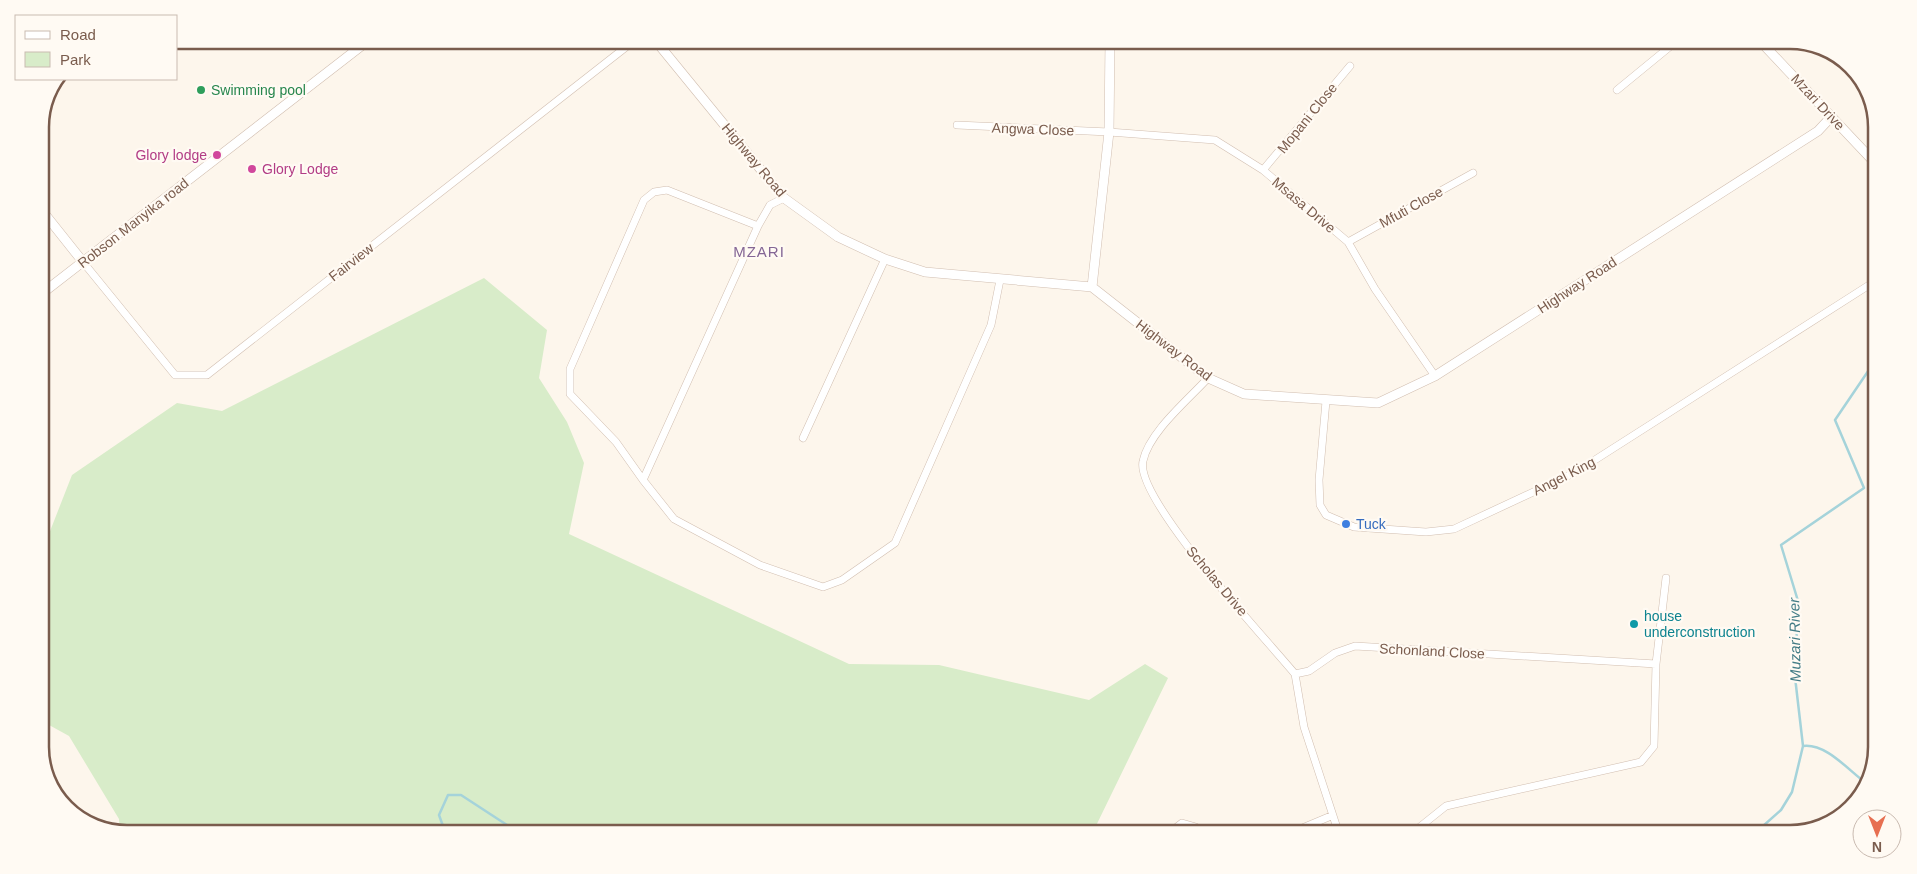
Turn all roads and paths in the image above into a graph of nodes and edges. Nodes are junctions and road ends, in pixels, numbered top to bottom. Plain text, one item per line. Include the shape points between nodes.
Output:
1 (357, 49) edge
2 (624, 49) edge
3 (662, 49) edge
4 (1110, 49) edge
5 (1667, 49) edge
6 (1768, 49) edge
7 (1350, 66) dead end
8 (1617, 90) dead end
9 (1832, 116) junction
10 (957, 125) dead end
11 (1108, 132) junction
12 (1868, 155) edge
13 (1263, 170) junction
14 (1473, 173) dead end
15 (784, 198) junction
16 (49, 219) edge
17 (758, 226) junction
18 (1348, 242) junction
19 (885, 259) junction
20 (83, 262) junction
21 (1000, 280) junction
22 (1092, 286) junction
23 (1868, 286) edge
24 (49, 288) edge
25 (1435, 376) junction
26 (1208, 378) junction
27 (1326, 401) junction
28 (803, 438) dead end
29 (643, 480) junction
30 (1666, 578) dead end
31 (1656, 664) junction
32 (1295, 674) junction
33 (1331, 816) junction
34 (1310, 825) edge
35 (1335, 825) edge
36 (1422, 825) edge

1 - 20 street, Robson Manyika road
2 - 20 street, Fairview via 207,375 175,375
3 - 15 street, Highway Road
4 - 11 street
5 - 8 street
6 - 9 street, Mzari Drive
7 - 13 street, Mopani Close
9 - 12 street, Mzari Drive
9 - 25 street, Highway Road via 1818,131
10 - 11 street, Angwa Close
11 - 13 street, Msasa Drive via 1215,140
11 - 22 street
13 - 18 street, Msasa Drive
14 - 18 street, Mfuti Close
15 - 17 street via 770,205
15 - 19 street, Highway Road via 838,236
16 - 20 street
17 - 29 street
17 - 29 street via 667,190 654,192 644,200 570,369 570,394 616,442
18 - 25 street, Msasa Drive via 1375,289
19 - 21 street, Highway Road via 925,272
19 - 28 street
20 - 24 street, Robson Manyika road
21 - 22 street, Highway Road
21 - 29 street via 991,325 895,543 842,580 823,587 760,565 674,519
22 - 26 street, Highway Road
23 - 27 street, Angel King via 1576,472 1454,529 1426,532 1354,527 1326,515 1320,505 1319,480
25 - 27 street, Highway Road via 1378,403
26 - 27 street, Highway Road via 1244,394
26 - 32 street, Scholas Drive via 1148,444 1142,463 1146,483 1172,527
30 - 31 street
31 - 32 street, Schonland Close via 1355,646 1335,653 1309,671
31 - 36 street via 1654,746 1641,762 1446,806
32 - 33 street via 1304,727
33 - 34 street
33 - 35 street

